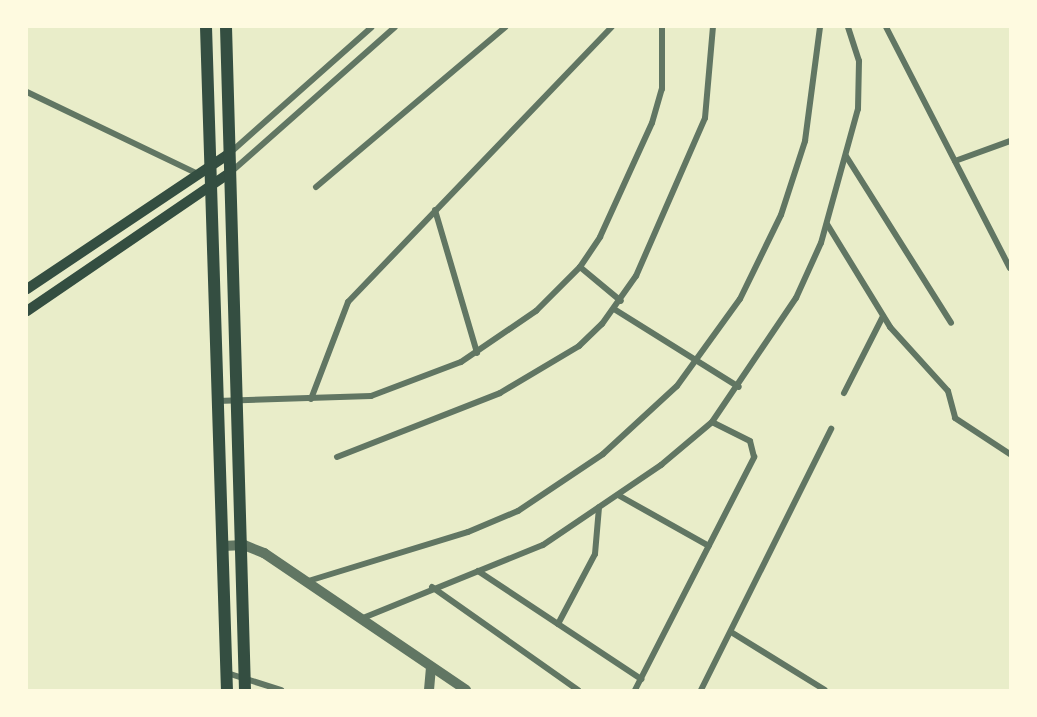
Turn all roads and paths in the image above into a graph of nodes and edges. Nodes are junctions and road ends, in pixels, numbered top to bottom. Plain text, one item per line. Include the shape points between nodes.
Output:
1 (206, 27) edge
2 (226, 27) edge
3 (372, 27) edge
4 (395, 27) edge
5 (505, 27) edge
6 (612, 27) edge
7 (662, 27) edge
8 (713, 27) edge
9 (819, 27) edge
10 (848, 27) edge
11 (886, 27) edge
12 (227, 60) junction
13 (207, 62) junction
14 (27, 92) edge
15 (1010, 141) edge
16 (230, 153) junction
17 (846, 156) junction
18 (955, 161) junction
19 (203, 171) junction
20 (231, 172) junction
21 (316, 187) dead end
22 (209, 188) junction
23 (435, 210) junction
24 (827, 224) junction
25 (580, 267) junction
26 (1010, 268) edge
27 (27, 289) edge
28 (621, 301) junction
29 (614, 309) junction
30 (27, 311) edge
31 (883, 316) junction
32 (951, 323) dead end
33 (477, 353) junction
34 (697, 361) junction
35 (739, 387) junction
36 (844, 393) dead end
37 (311, 399) junction
38 (238, 401) junction
39 (217, 402) junction
40 (712, 422) junction
41 (831, 429) dead end
42 (1010, 454) edge
43 (337, 457) dead end
44 (618, 495) junction
45 (599, 507) junction
46 (244, 545) junction
47 (223, 546) junction
48 (709, 546) junction
49 (478, 571) junction
50 (304, 582) junction
51 (432, 587) junction
52 (363, 618) junction
53 (558, 624) junction
54 (731, 632) junction
55 (431, 668) junction
56 (226, 673) junction
57 (245, 675) junction
58 (641, 679) junction
59 (227, 690) edge
60 (246, 690) edge
61 (281, 690) edge
62 (429, 690) edge
63 (466, 690) edge
64 (578, 690) edge
65 (635, 690) edge
66 (701, 690) edge
67 (825, 690) edge

1 - 13 main road
2 - 12 main road
3 - 16 street
4 - 20 street
5 - 21 street
6 - 23 street
7 - 25 street via 658,106 600,237
8 - 28 street via 705,118
9 - 34 street via 805,141 781,215 740,298
10 - 17 street via 861,83
11 - 18 street
12 - 13 main road
12 - 16 main road
13 - 19 main road
14 - 19 street
15 - 18 street
16 - 19 main road
16 - 20 main road
17 - 24 street
17 - 32 street
18 - 26 street
19 - 22 main road
19 - 27 main road
20 - 22 main road
20 - 38 main road
22 - 30 main road
22 - 39 main road
23 - 33 street
23 - 37 street via 341,312
24 - 31 street
24 - 35 street via 796,297
25 - 28 street
25 - 33 street via 536,311
28 - 29 street
29 - 34 street
29 - 43 street via 579,346 500,393
31 - 36 street
31 - 42 street via 948,391 955,418
33 - 37 street via 371,396
34 - 35 street
34 - 50 street via 603,454 518,511 468,532
35 - 40 street
37 - 38 street
38 - 39 street
38 - 46 main road
39 - 47 main road
40 - 44 street
40 - 48 street via 750,441 756,450
41 - 54 street
44 - 45 street
44 - 48 street
45 - 49 street via 543,545
45 - 53 street via 595,554
46 - 47 street
46 - 50 street
46 - 57 main road
47 - 56 main road
48 - 58 street
49 - 51 street
49 - 53 street
50 - 52 street
51 - 52 street
51 - 64 street
52 - 55 street
53 - 58 street
54 - 66 street
54 - 67 street
55 - 62 street
55 - 63 street
56 - 57 street
56 - 59 main road
57 - 60 main road
57 - 61 street
58 - 65 street

